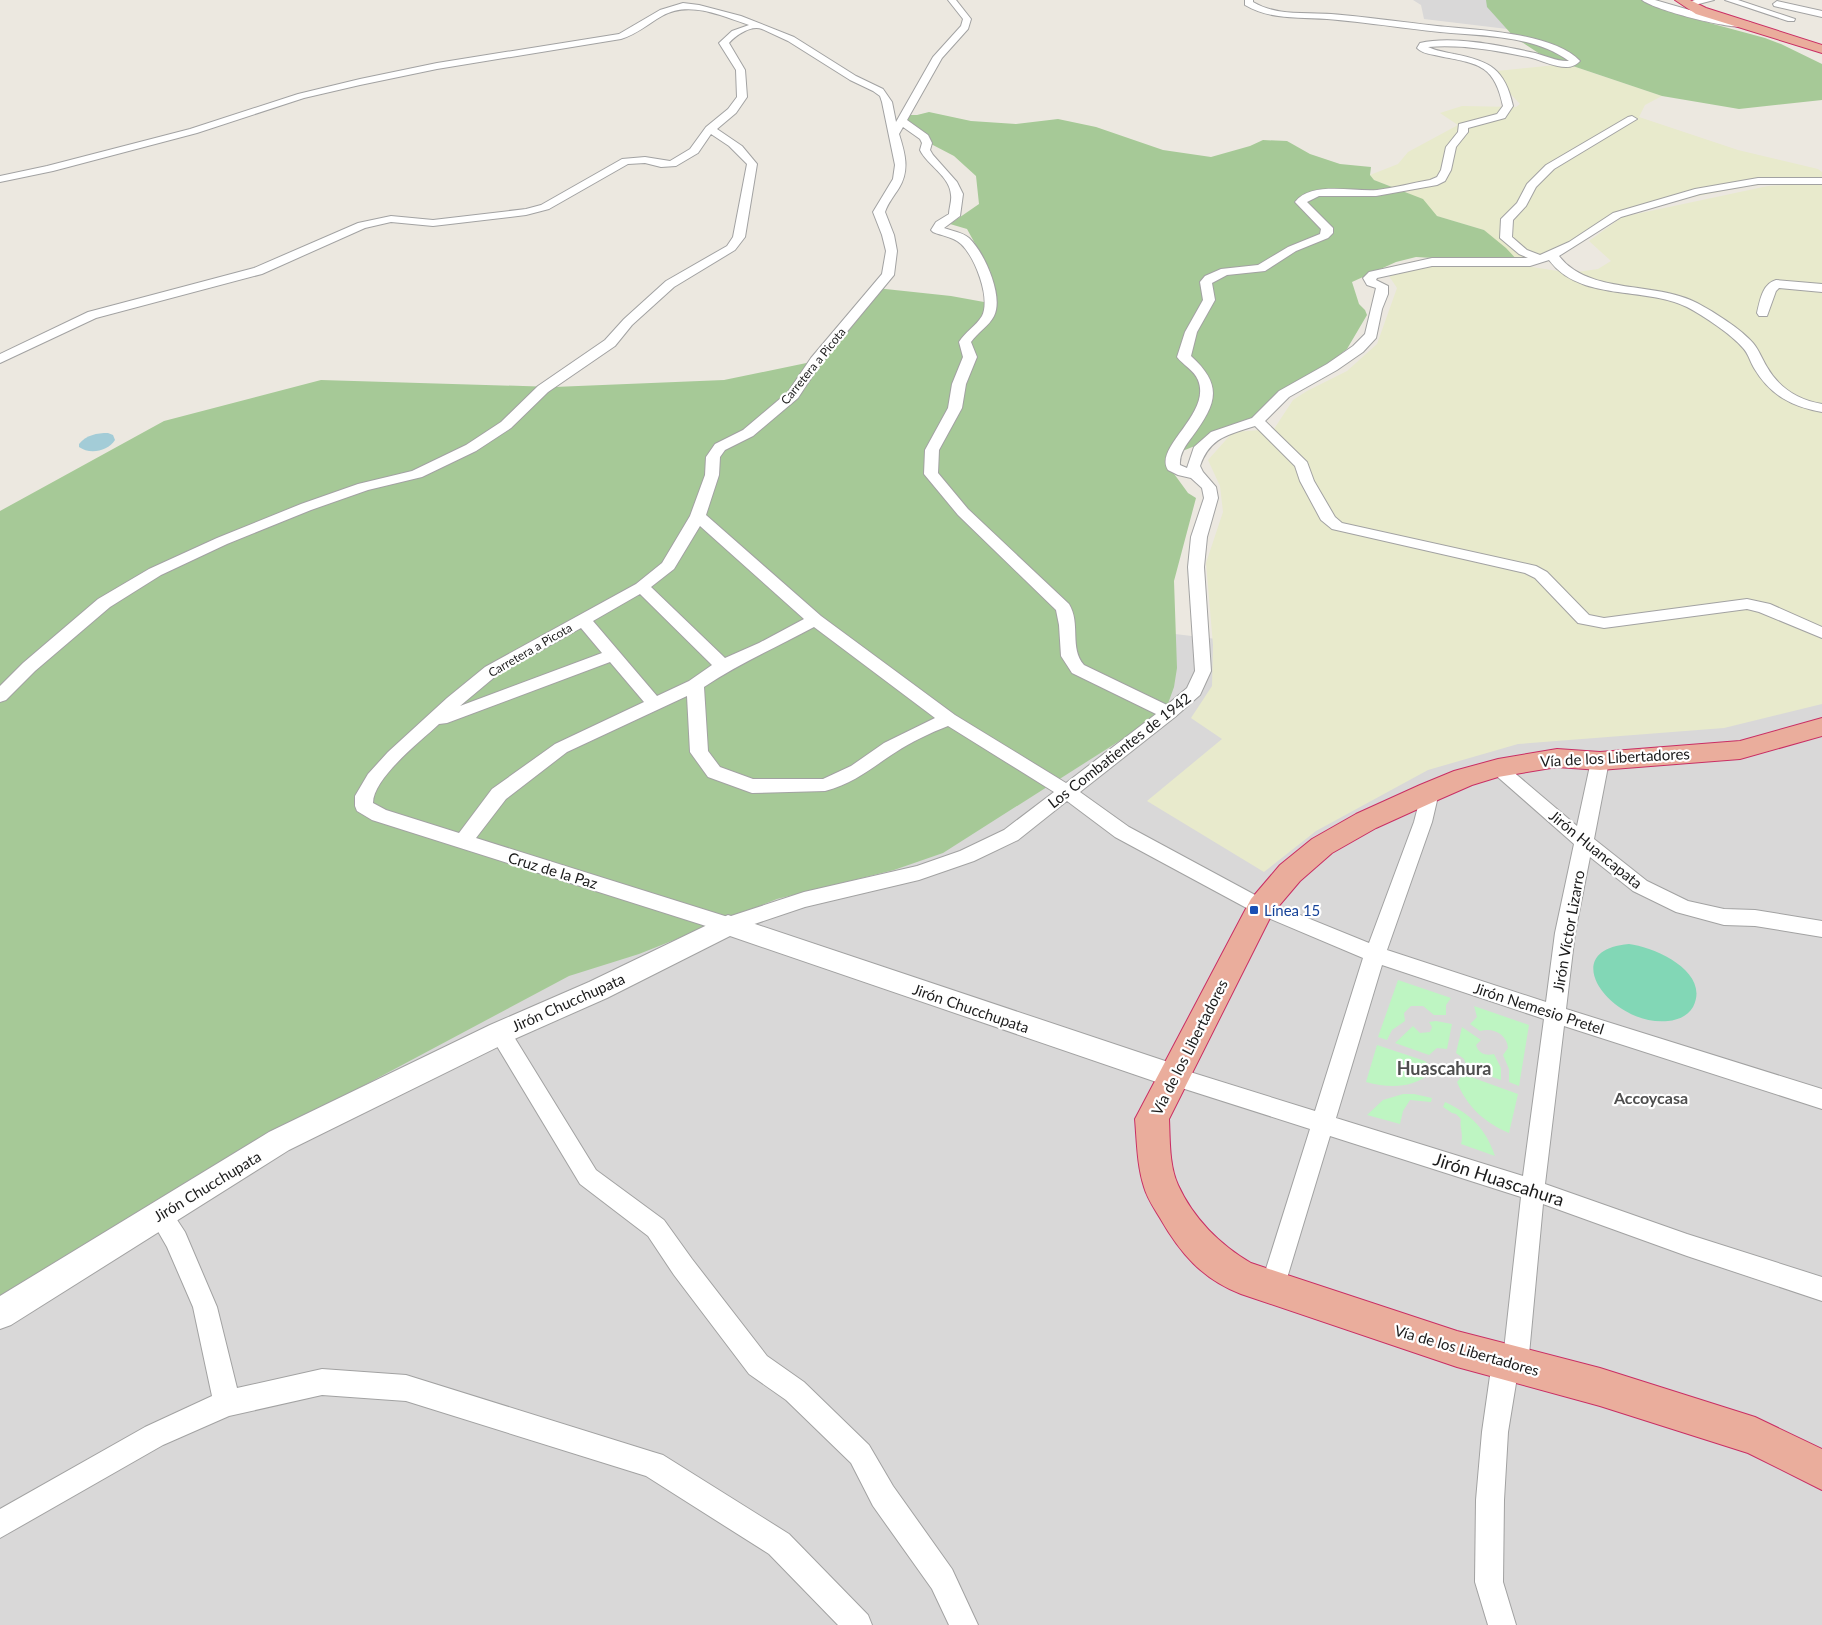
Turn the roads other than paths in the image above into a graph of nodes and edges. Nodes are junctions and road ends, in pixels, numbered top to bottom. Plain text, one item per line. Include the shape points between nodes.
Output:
1 (952, 0) edge
2 (1249, 0) edge
3 (1646, 0) edge
4 (1710, 0) edge
5 (1729, 0) edge
6 (1793, 0) edge
7 (1684, 2) edge
8 (1770, 3) dead end
9 (1782, 6) junction
10 (1810, 11) junction
11 (1822, 14) edge
12 (1792, 19) junction
13 (758, 25) junction
14 (1755, 26) junction
15 (1822, 49) edge
16 (1632, 119) dead end
17 (901, 121) junction
18 (710, 129) junction
19 (894, 134) junction
20 (0, 179) edge
21 (1822, 181) edge
22 (1545, 257) junction
23 (1822, 288) edge
24 (1763, 314) dead end
25 (0, 359) edge
26 (1822, 408) edge
27 (1257, 421) junction
28 (1196, 474) junction
29 (698, 516) junction
30 (642, 587) junction
31 (583, 620) junction
32 (815, 620) junction
33 (1822, 633) edge
34 (614, 655) junction
35 (723, 666) junction
36 (695, 685) junction
37 (0, 696) edge
38 (655, 704) junction
39 (1169, 713) junction
40 (949, 719) junction
41 (430, 723) junction
42 (1822, 727) edge
43 (1600, 761) junction
44 (1498, 768) junction
45 (1066, 791) junction
46 (1430, 792) junction
47 (379, 815) joint
48 (463, 842) junction
49 (1585, 843) junction
50 (1261, 907) junction
51 (728, 925) junction
52 (1822, 929) edge
53 (1375, 954) junction
54 (1555, 1014) junction
55 (500, 1033) junction
56 (1174, 1076) junction
57 (1822, 1098) edge
58 (1322, 1123) junction
59 (1533, 1190) junction
60 (160, 1214) junction
61 (1272, 1288) junction
62 (1822, 1290) edge
63 (0, 1314) edge
64 (1510, 1363) junction
65 (227, 1403) junction
66 (1822, 1470) edge
67 (0, 1524) edge
68 (858, 1625) edge
69 (964, 1625) edge
70 (1502, 1625) edge

1 - 17 street via 967,19 965,27 938,57
2 - 28 street via 1248,3 1254,7 1283,13 1507,37 1546,46 1575,62 1562,64 1524,54 1452,45 1422,45 1428,51 1475,62 1492,70 1501,78 1508,106 1501,116 1463,126 1451,147 1441,179 1424,186 1387,192 1334,191 1306,197 1301,202 1327,228 1324,236 1292,249 1260,268 1225,272 1206,282 1209,300 1191,332 1184,358 1205,381 1208,391 1200,417 1171,459 1173,467
3 - 14 street via 1716,21
4 - 7 street
5 - 12 street
6 - 9 street
7 - 14 highway via 1710,14
8 - 9 street
9 - 10 street
10 - 11 street
10 - 12 street
12 - 14 street
13 - 18 street via 736,32 724,43 740,68 742,98
13 - 19 street via 790,39 882,93 887,100
13 - 20 street via 701,8 680,6 666,10 621,36 437,66 301,96 193,131
14 - 15 highway
16 - 22 street via 1550,167 1531,186 1522,204 1507,220 1506,238 1523,252
17 - 19 street
17 - 39 street via 924,137 928,156 944,171 957,194 954,216 940,224 937,230 965,241 979,263 992,298 988,317 965,342 970,357 959,384 955,408 932,450 931,474 963,512 1063,608 1068,618 1068,658 1072,664
18 - 25 street via 694,151 677,162 665,165 645,160 626,161 545,207 433,223 378,220 258,272 92,315
18 - 37 street via 724,136 752,164 739,237 731,248 670,284 610,343 543,389 506,425 471,448 417,474 363,487 306,507 155,572 104,603
19 - 29 street, Carretera a Picota via 902,162 901,176 879,212 892,250 888,275 816,361 793,395 748,433 720,447 713,457 712,476
21 - 22 street via 1758,181 1699,191 1617,215 1573,244
22 - 26 street via 1583,280 1656,293 1692,305 1747,344 1767,378 1788,398 1806,406
22 - 27 street via 1512,263 1432,262 1373,275 1371,282 1382,286 1382,294 1372,336 1332,367 1284,394
23 - 24 street via 1776,284 1770,290
27 - 28 street via 1216,435 1201,447 1193,466
27 - 33 street via 1302,465 1307,481 1329,520 1338,526 1530,569 1541,575 1584,618 1592,621 1604,623 1747,604
28 - 39 street, Los Combatientes de 1942 via 1209,487 1212,498 1198,537 1196,567 1203,671 1194,691
29 - 30 street, Carretera a Picota via 668,566
29 - 32 street, Jirón Nemesio Pretel
30 - 31 street, Carretera a Picota
30 - 35 street
31 - 34 street
31 - 41 street, Carretera a Picota via 491,671
32 - 35 street
32 - 40 street, Jirón Nemesio Pretel
34 - 38 street
34 - 41 street
35 - 36 street
36 - 38 street
36 - 40 street via 699,752 714,772 752,786 825,784 857,771 890,746
38 - 48 street via 560,748 499,794
39 - 45 street, Los Combatientes de 1942
40 - 45 street, Jirón Nemesio Pretel
41 - 47 street, Carretera a Picota via 394,756 364,796 364,806
42 - 43 highway, Vía de los Libertadores via 1740,750
43 - 44 highway, Vía de los Libertadores via 1557,758
43 - 49 street, Jirón Víctor Lizarro
44 - 46 highway, Vía de los Libertadores
44 - 49 street, Jirón Huancapata
45 - 50 street, Jirón Nemesio Pretel via 1122,832
45 - 51 street, Los Combatientes de 1942 via 1010,835 967,856 919,873 804,900
46 - 50 highway, Vía de los Libertadores via 1366,821 1322,846 1290,874
46 - 53 street via 1423,822
47 - 48 street, Cruz de la Paz
48 - 51 street, Cruz de la Paz
49 - 52 street, Jirón Huancapata via 1640,886 1683,908 1724,917 1756,918
49 - 54 street, Jirón Víctor Lizarro via 1565,933
50 - 53 street, Jirón Nemesio Pretel
50 - 56 highway, Vía de los Libertadores
51 - 55 street, Jirón Chucchupata via 598,990
51 - 56 street, Jirón Chucchupata
53 - 54 street, Jirón Nemesio Pretel
53 - 58 street
54 - 57 street, Jirón Nemesio Pretel
54 - 59 street, Jirón Víctor Lizarro
55 - 60 street, Jirón Chucchupata via 279,1141
55 - 69 street via 588,1177 656,1228 758,1365 795,1391 860,1454 883,1496 942,1579
56 - 58 street, Jirón Huascahura
56 - 61 highway, Vía de los Libertadores via 1152,1119 1154,1154 1161,1188 1187,1232 1216,1262 1241,1277
58 - 59 street, Jirón Huascahura
58 - 61 street
59 - 62 street, Jirón Huascahura
59 - 64 street, Jirón Víctor Lizarro
60 - 63 street, Jirón Chucchupata
60 - 65 street via 176,1240 205,1307
61 - 64 highway, Vía de los Libertadores via 1457,1349
64 - 66 highway, Vía de los Libertadores via 1600,1387 1756,1436
64 - 70 street, Jirón Víctor Lizarro via 1504,1376 1492,1454 1489,1509 1489,1582
65 - 67 street via 154,1436
65 - 68 street via 322,1382 406,1388 653,1465 779,1544

